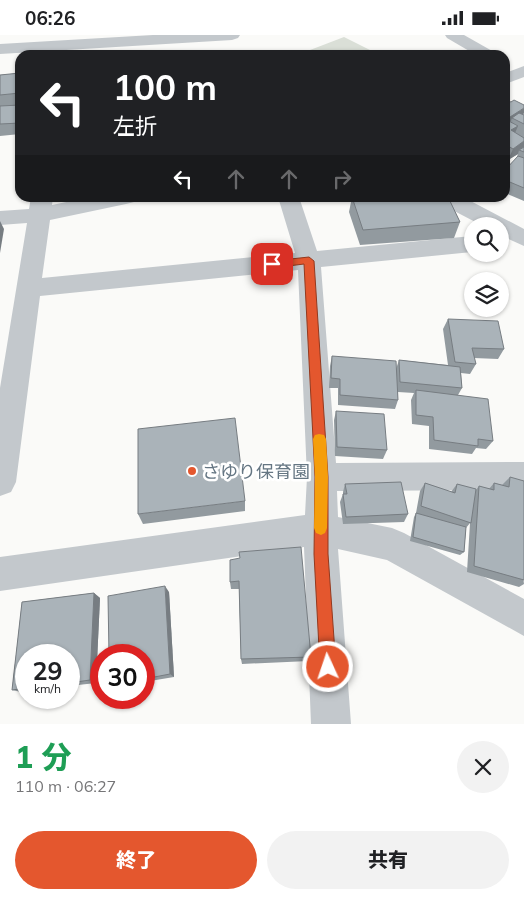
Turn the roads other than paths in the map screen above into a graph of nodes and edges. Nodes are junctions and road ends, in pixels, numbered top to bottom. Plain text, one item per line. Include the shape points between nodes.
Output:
1 (452, 35) edge
2 (228, 40) edge
3 (38, 41) edge
4 (150, 47) edge
5 (0, 49) edge
6 (65, 50) edge
7 (479, 50) edge
8 (79, 202) edge
9 (290, 202) edge
10 (454, 202) edge
11 (41, 206) edge
12 (483, 217) edge
13 (0, 218) edge
14 (509, 230) edge
15 (524, 238) edge
16 (509, 240) edge
17 (464, 245) edge
18 (309, 261) junction
19 (29, 288) junction
20 (524, 476) edge
21 (322, 477) junction
22 (0, 482) edge
23 (320, 529) junction
24 (0, 573) edge
25 (524, 618) edge
26 (331, 724) edge

1 - 7 street
2 - 4 street
3 - 5 street
3 - 6 street
4 - 6 street
8 - 11 street
9 - 18 street
10 - 12 street
11 - 13 street
11 - 19 street
14 - 15 street
15 - 16 street
17 - 18 street
18 - 19 street
18 - 21 street
19 - 22 street
20 - 21 street
21 - 23 street
23 - 24 street
23 - 25 street via 392,545
23 - 26 street

